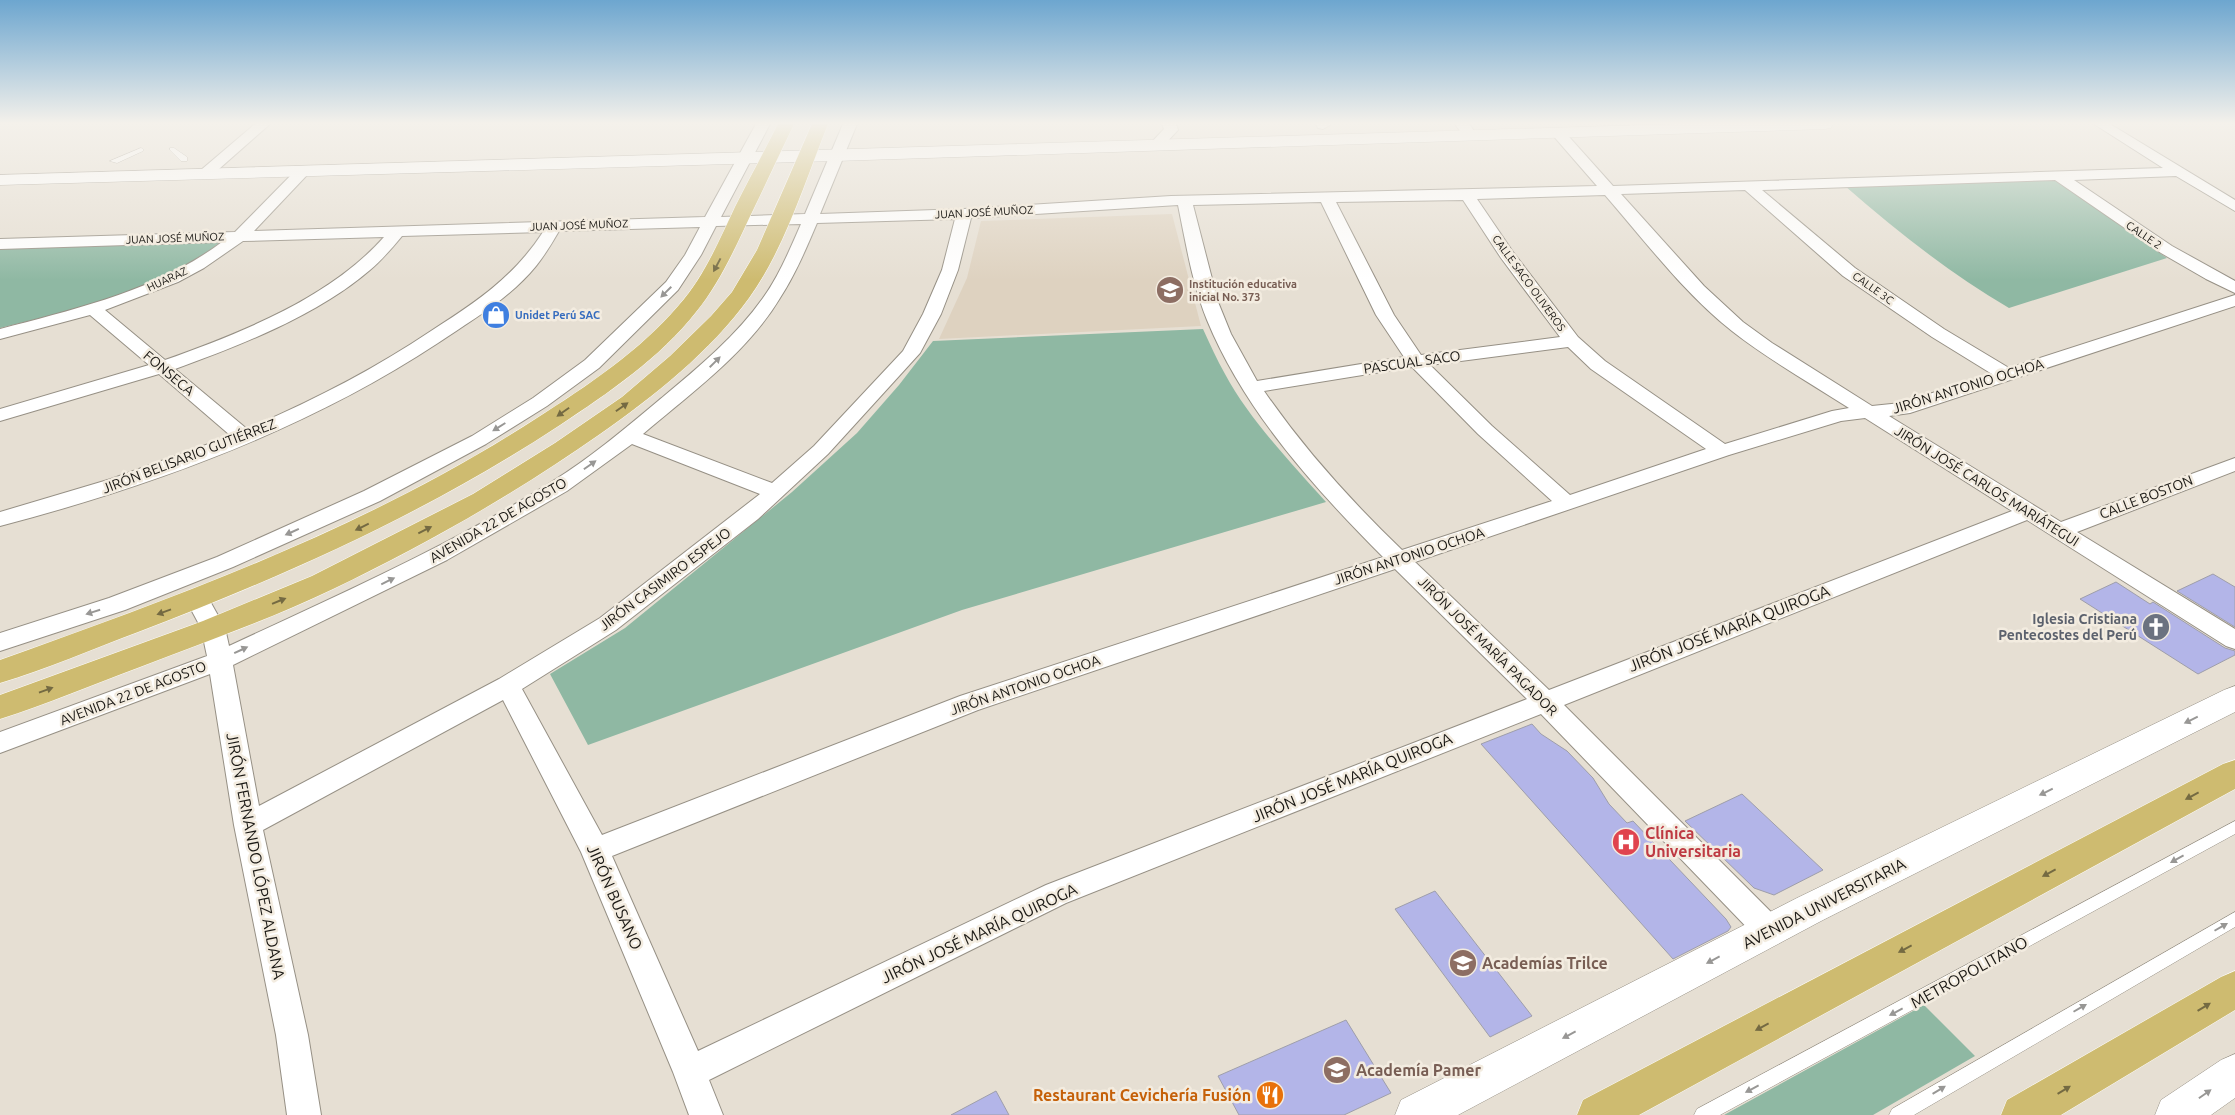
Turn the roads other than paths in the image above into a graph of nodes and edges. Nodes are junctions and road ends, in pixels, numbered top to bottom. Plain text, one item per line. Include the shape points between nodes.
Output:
1 (136, 176) edge
2 (297, 176) edge
3 (735, 176) edge
4 (761, 176) edge
5 (798, 176) edge
6 (827, 176) edge
7 (1596, 176) edge
8 (2028, 176) edge
9 (2059, 176) edge
10 (2185, 176) edge
11 (0, 180) edge
12 (1749, 186) junction
13 (1609, 190) junction
14 (1467, 195) junction
15 (1326, 198) junction
16 (1185, 201) junction
17 (2235, 206) edge
18 (964, 214) junction
19 (809, 219) junction
20 (779, 220) junction
21 (739, 221) junction
22 (710, 222) junction
23 (555, 226) junction
24 (398, 231) junction
25 (240, 236) junction
26 (0, 244) edge
27 (2235, 288) edge
28 (2235, 300) edge
29 (93, 309) junction
30 (0, 334) edge
31 (1572, 341) junction
32 (1416, 360) junction
33 (161, 366) junction
34 (2008, 375) junction
35 (1252, 387) junction
36 (1870, 413) junction
37 (0, 415) edge
38 (629, 436) junction
39 (245, 437) junction
40 (1722, 451) junction
41 (2235, 464) edge
42 (775, 492) junction
43 (1568, 504) junction
44 (2028, 512) junction
45 (0, 520) edge
46 (2058, 531) junction
47 (1400, 559) junction
48 (198, 600) junction
49 (213, 628) junction
50 (2235, 640) edge
51 (0, 642) edge
52 (220, 661) junction
53 (0, 672) edge
54 (508, 686) junction
55 (2235, 698) edge
56 (1544, 701) junction
57 (0, 707) edge
58 (0, 743) edge
59 (2235, 773) edge
60 (248, 825) junction
61 (2235, 827) edge
62 (595, 850) junction
63 (2235, 919) edge
64 (1769, 930) junction
65 (2235, 989) edge
66 (690, 1072) junction
67 (2235, 1074) edge
68 (304, 1115) edge
69 (706, 1115) edge
70 (1416, 1115) edge
71 (1598, 1115) edge
72 (1703, 1115) edge
73 (1898, 1115) edge
74 (2022, 1115) edge
75 (2176, 1115) edge

1 - 11 main road
2 - 25 street, HUARAZ
3 - 22 street
4 - 21 main road
5 - 20 main road, AVENIDA 22 DE AGOSTO
6 - 19 street, AVENIDA 22 DE AGOSTO
7 - 13 street, JIRÓN JOSÉ CARLOS MARIÁTEGUI
8 - 12 street, JUAN JOSÉ MUÑOZ
9 - 27 street, CALLE 2 via 2171,253
10 - 17 street
12 - 13 street, JUAN JOSÉ MUÑOZ
12 - 34 street, CALLE 3C via 1849,272 1938,333
13 - 14 street, JUAN JOSÉ MUÑOZ
13 - 36 street, JIRÓN JOSÉ CARLOS MARIÁTEGUI via 1698,290 1730,320
14 - 15 street, JUAN JOSÉ MUÑOZ
14 - 31 street, CALLE SACO OLIVEROS via 1507,255
15 - 16 street, JUAN JOSÉ MUÑOZ
15 - 32 street via 1385,314
16 - 18 street, JUAN JOSÉ MUÑOZ
16 - 35 street, JIRÓN JOSÉ MARÍA PAGADOR via 1206,296 1222,335
18 - 19 street, JUAN JOSÉ MUÑOZ
18 - 42 street, JIRÓN CASIMIRO ESPEJO via 950,270 911,353 821,450
19 - 20 street, JUAN JOSÉ MUÑOZ
38 -> 19 street, AVENIDA 22 DE AGOSTO via 708,369 748,329 786,275
20 - 21 street, JUAN JOSÉ MUÑOZ
49 -> 20 main road, AVENIDA 22 DE AGOSTO via 322,583 482,500 623,407 678,361 740,296 756,272
21 - 22 street, JUAN JOSÉ MUÑOZ
21 -> 48 main road via 714,272 678,320 610,379 549,422 481,465 405,506
22 - 23 street, JUAN JOSÉ MUÑOZ
22 -> 51 street via 672,286 592,364 480,440 372,496 225,562 116,604
23 - 24 street, JUAN JOSÉ MUÑOZ
23 - 39 street, JIRÓN BELISARIO GUTIÉRREZ via 530,263 431,341 332,397
24 - 25 street, JUAN JOSÉ MUÑOZ
24 - 33 street via 364,267 329,291 226,344
25 - 26 street, JUAN JOSÉ MUÑOZ
25 - 29 street, HUARAZ via 188,269
28 - 34 street, JIRÓN ANTONIO OCHOA
29 - 30 street, HUARAZ
29 - 33 street, FONSECA
31 - 32 street, PASCUAL SACO
31 - 40 street, CALLE SACO OLIVEROS via 1598,365
32 - 35 street, PASCUAL SACO
32 - 43 street via 1485,430
33 - 37 street
33 - 39 street, FONSECA
34 - 36 street, JIRÓN ANTONIO OCHOA via 1903,409
35 - 47 street, JIRÓN JOSÉ MARÍA PAGADOR via 1328,486
36 - 40 street, JIRÓN ANTONIO OCHOA via 1839,415
36 - 44 street, JIRÓN JOSÉ CARLOS MARIÁTEGUI
38 - 42 street
52 -> 38 street, AVENIDA 22 DE AGOSTO via 439,555 560,486
39 - 45 street, JIRÓN BELISARIO GUTIÉRREZ via 84,495
40 - 43 street, JIRÓN ANTONIO OCHOA
41 - 46 street, CALLE BOSTON
42 - 54 street, JIRÓN CASIMIRO ESPEJO via 684,568 608,624
43 - 47 street, JIRÓN ANTONIO OCHOA
44 - 46 street, JIRÓN JOSÉ CARLOS MARIÁTEGUI
44 - 56 street, JIRÓN JOSÉ MARÍA QUIROGA
46 - 50 street, JIRÓN JOSÉ CARLOS MARIÁTEGUI
47 - 56 street, JIRÓN JOSÉ MARÍA PAGADOR
47 - 62 street, JIRÓN ANTONIO OCHOA via 969,702
48 - 49 street, JIRÓN FERNANDO LÓPEZ ALDANA
48 -> 53 main road
49 - 52 street, JIRÓN FERNANDO LÓPEZ ALDANA
57 -> 49 main road, AVENIDA 22 DE AGOSTO
52 - 58 street, AVENIDA 22 DE AGOSTO
52 - 60 street, JIRÓN FERNANDO LÓPEZ ALDANA
54 - 60 street, JIRÓN CASIMIRO ESPEJO
54 - 62 street, JIRÓN BUSANO
55 -> 64 main road, AVENIDA UNIVERSITARIA
56 - 64 street, JIRÓN JOSÉ MARÍA PAGADOR
56 - 66 street, JIRÓN JOSÉ MARÍA QUIROGA via 1056,894
59 -> 71 main road
60 - 68 street, JIRÓN FERNANDO LÓPEZ ALDANA via 292,1035
61 -> 72 lane, METROPOLITANO
62 - 66 street, JIRÓN BUSANO
73 -> 63 lane
64 -> 70 main road, AVENIDA UNIVERSITARIA
74 -> 65 main road
66 - 69 street, JIRÓN BUSANO
75 -> 67 main road

